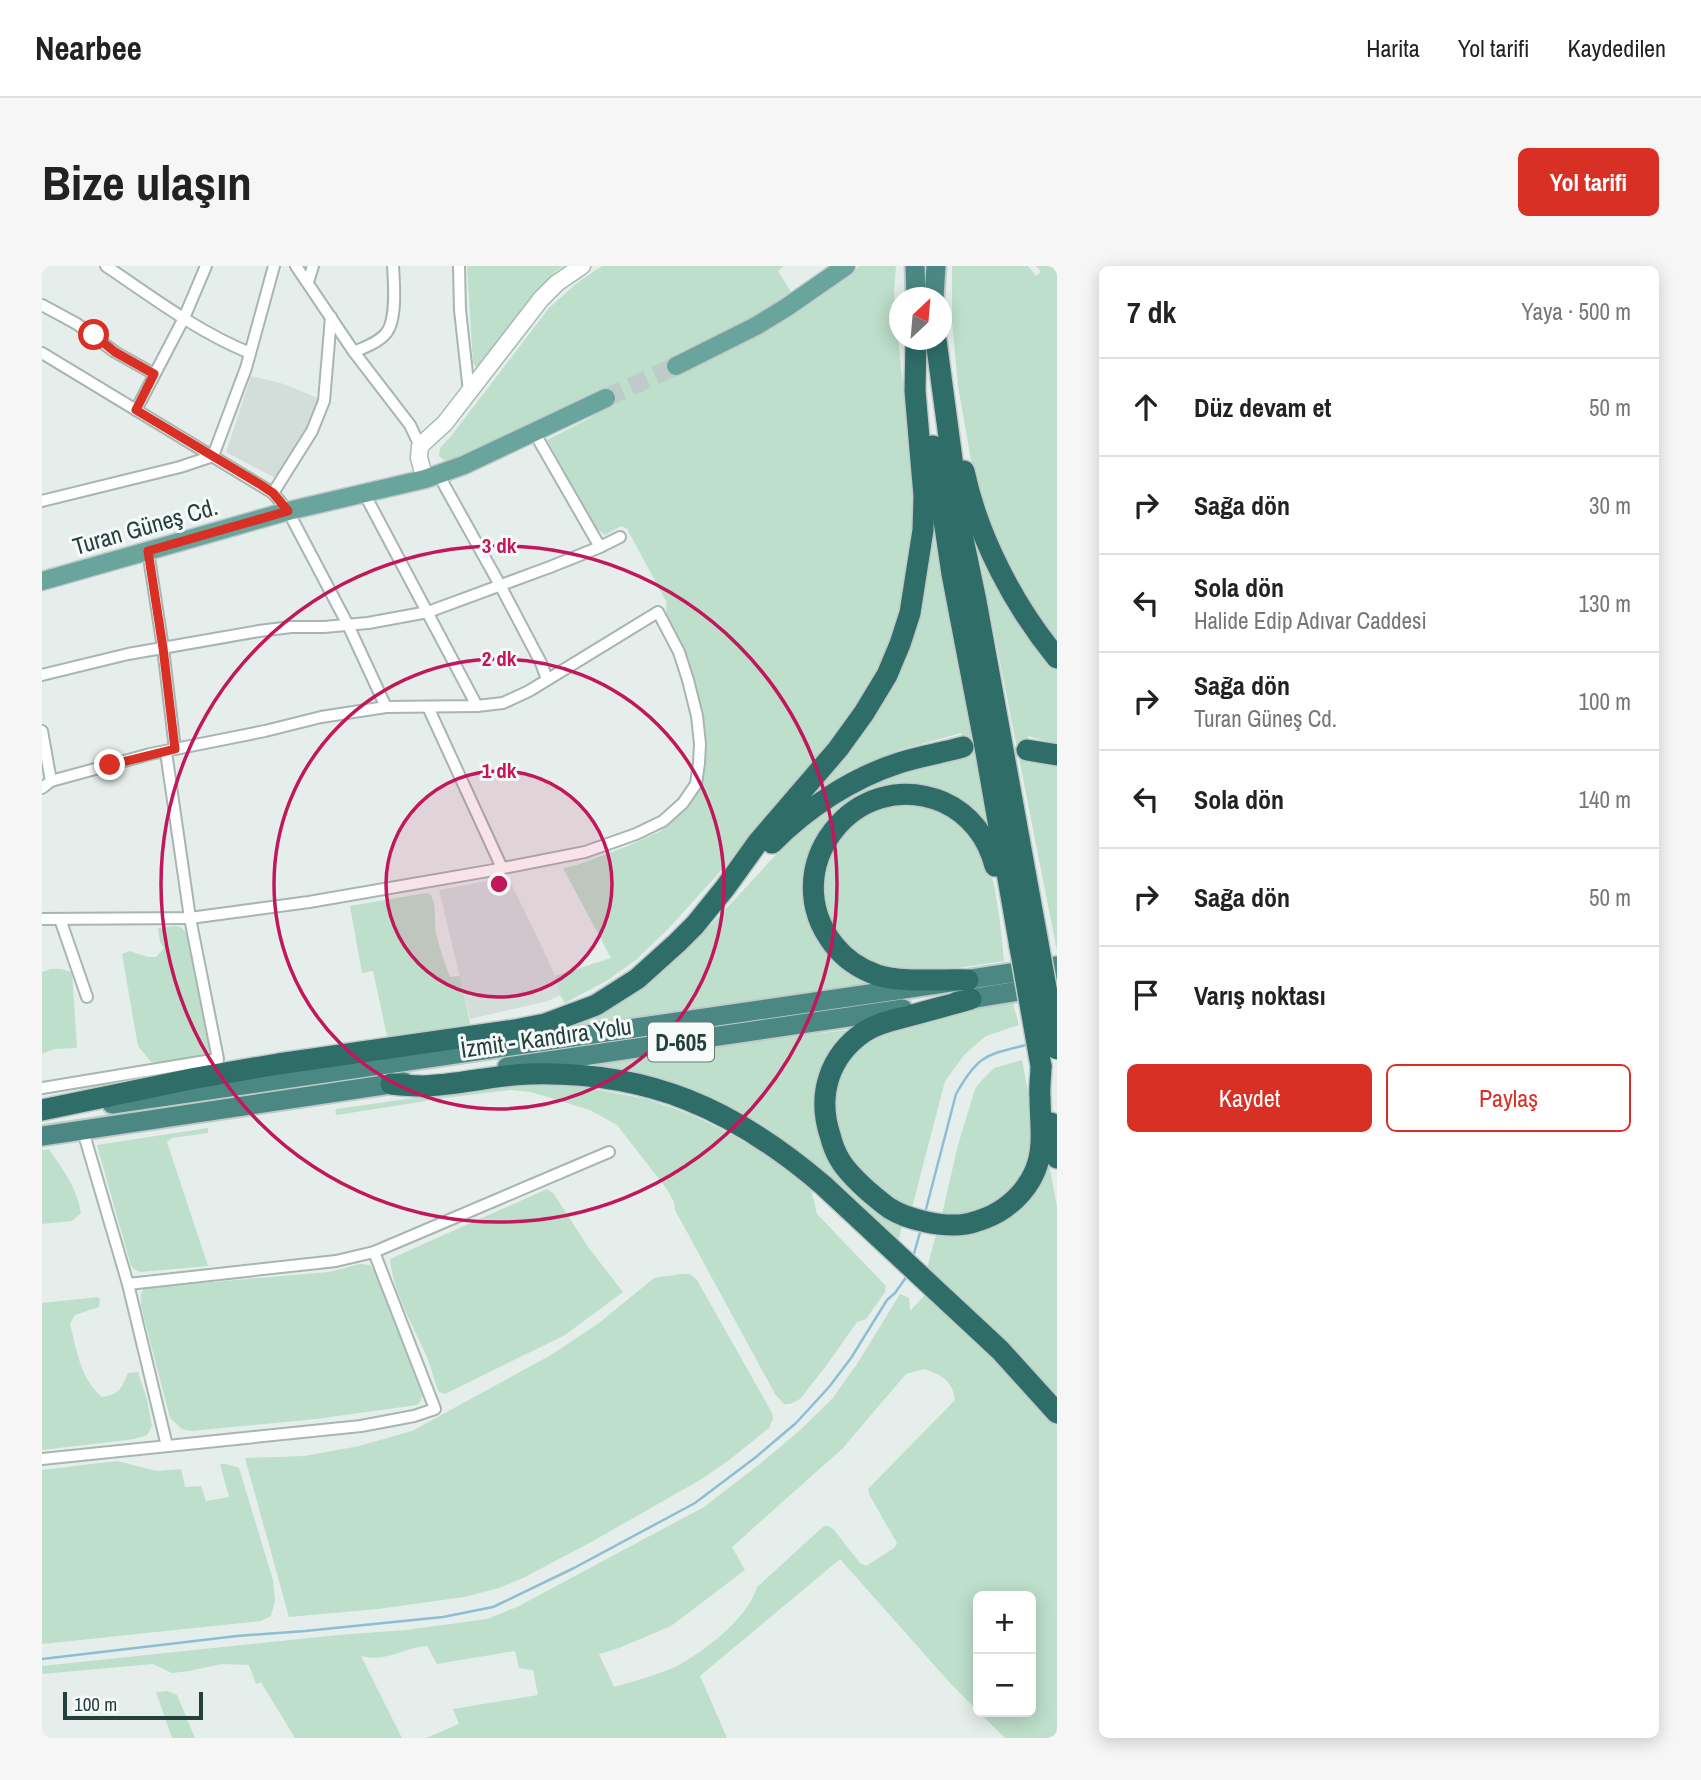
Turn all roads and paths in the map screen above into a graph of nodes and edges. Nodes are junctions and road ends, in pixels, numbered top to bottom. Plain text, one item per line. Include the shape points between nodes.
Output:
1 (106, 266) edge
2 (206, 266) edge
3 (274, 266) edge
4 (296, 266) edge
5 (313, 266) edge
6 (393, 266) edge
7 (459, 266) edge
8 (582, 266) edge
9 (846, 266) edge
10 (915, 266) edge
11 (936, 266) edge
12 (307, 282) junction
13 (916, 287) edge
14 (935, 287) edge
15 (42, 304) edge
16 (331, 317) junction
17 (184, 318) junction
18 (917, 350) edge
19 (918, 350) edge
20 (938, 350) edge
21 (939, 350) edge
22 (354, 352) junction
23 (42, 353) edge
24 (250, 353) junction
25 (676, 366) tunnel mouth
26 (154, 374) junction
27 (469, 392) junction
28 (606, 398) tunnel mouth
29 (136, 410) junction
30 (534, 432) junction
31 (420, 446) junction
32 (213, 456) junction
33 (432, 476) junction
34 (273, 493) junction
35 (364, 494) junction
36 (42, 501) edge
37 (288, 511) junction
38 (620, 537) dead end
39 (600, 547) junction
40 (148, 551) junction
41 (42, 581) edge
42 (500, 586) junction
43 (428, 612) junction
44 (348, 625) junction
45 (163, 648) junction
46 (1057, 658) edge
47 (42, 675) edge
48 (547, 679) junction
49 (477, 706) junction
50 (386, 707) junction
51 (429, 707) junction
52 (42, 731) edge
53 (963, 747) dead end
54 (1027, 750) dead end
55 (170, 751) junction
56 (1057, 755) edge
57 (47, 785) edge
58 (502, 868) junction
59 (725, 888) junction
60 (190, 918) junction
61 (42, 919) edge
62 (60, 919) junction
63 (1029, 945) junction
64 (1055, 986) edge
65 (970, 989) junction
66 (87, 997) dead end
67 (1057, 1028) edge
68 (1057, 1049) edge
69 (1041, 1066) junction
70 (391, 1084) junction
71 (42, 1088) edge
72 (42, 1112) edge
73 (83, 1131) junction
74 (42, 1136) edge
75 (609, 1152) dead end
76 (1057, 1157) edge
77 (374, 1252) junction
78 (128, 1284) junction
79 (1057, 1413) edge
80 (167, 1446) junction
81 (42, 1459) edge

1 - 17 street
2 - 17 street
3 - 24 street
4 - 12 street
5 - 12 street
6 - 22 street via 391,326 381,338
7 - 27 street
8 - 27 main road via 541,299
9 - 25 main road via 756,326
10 - 13 highway
11 - 14 highway
12 - 16 street
15 - 26 street
16 - 22 street
16 - 34 street via 324,401 312,431
17 - 24 street
17 - 26 street
18 - 59 highway via 915,391 924,496 910,613 900,644 864,713
19 - 63 highway via 946,539
20 - 63 highway via 961,534 979,614
21 - 46 highway via 981,526 1024,613
22 - 31 street via 410,425
23 - 29 street
24 - 32 street
26 - 29 street
27 - 31 main road
28 - 30 main road, Turan Güneş Cd.
29 - 32 street
30 - 33 main road, Turan Güneş Cd.
30 - 39 street
31 - 33 main road via 419,458
32 - 34 street
32 - 36 street
33 - 35 main road, Turan Güneş Cd.
33 - 42 street
34 - 37 street
35 - 37 main road, Turan Güneş Cd.
35 - 43 street
37 - 40 main road, Turan Güneş Cd.
37 - 44 street
38 - 39 street
39 - 42 street
40 - 41 main road, Turan Güneş Cd.
40 - 45 street
42 - 43 street
42 - 48 street
43 - 44 street
43 - 49 street
44 - 45 street via 270,630
44 - 50 street
45 - 47 street
45 - 55 street
48 - 49 street via 503,703
48 - 58 street via 658,611 679,652 697,716 700,744 695,784 663,821 636,834 585,852
49 - 51 street
50 - 51 street
50 - 55 street
51 - 58 street
52 - 57 street
53 - 59 highway via 899,763 834,793 782,832
54 - 56 highway
55 - 57 street
55 - 60 street
58 - 60 street
59 - 72 highway via 695,925 637,979 596,1005 545,1024 196,1078
60 - 62 street
60 - 71 street via 218,1059
61 - 62 street
62 - 66 street
63 - 64 highway, bridge
63 - 65 highway via 984,837 954,807 905,793 882,797 844,818 830,834 814,871 814,902 826,934 853,963 881,976
63 - 69 highway, bridge
64 - 65 highway, İzmit - Kandıra Yolu / D-605
64 - 67 highway, bridge
64 - 68 highway, bridge
65 - 69 highway via 866,1031 843,1052 828,1079 825,1111 840,1160 857,1181 890,1209 917,1220 960,1225 997,1214 1028,1185 1035,1171 1042,1142
65 - 70 highway, İzmit - Kandıra Yolu / D-605
65 - 72 highway, İzmit - Kandıra Yolu / D-605
69 - 76 highway
70 - 73 highway, İzmit - Kandıra Yolu / D-605
70 - 79 highway via 424,1086 569,1074 662,1090 712,1110 769,1142 823,1185 1000,1350
73 - 74 highway, İzmit - Kandıra Yolu / D-605
73 - 78 street
75 - 77 street
77 - 78 street via 336,1261
77 - 80 street via 435,1409 361,1426
78 - 80 street
80 - 81 street

